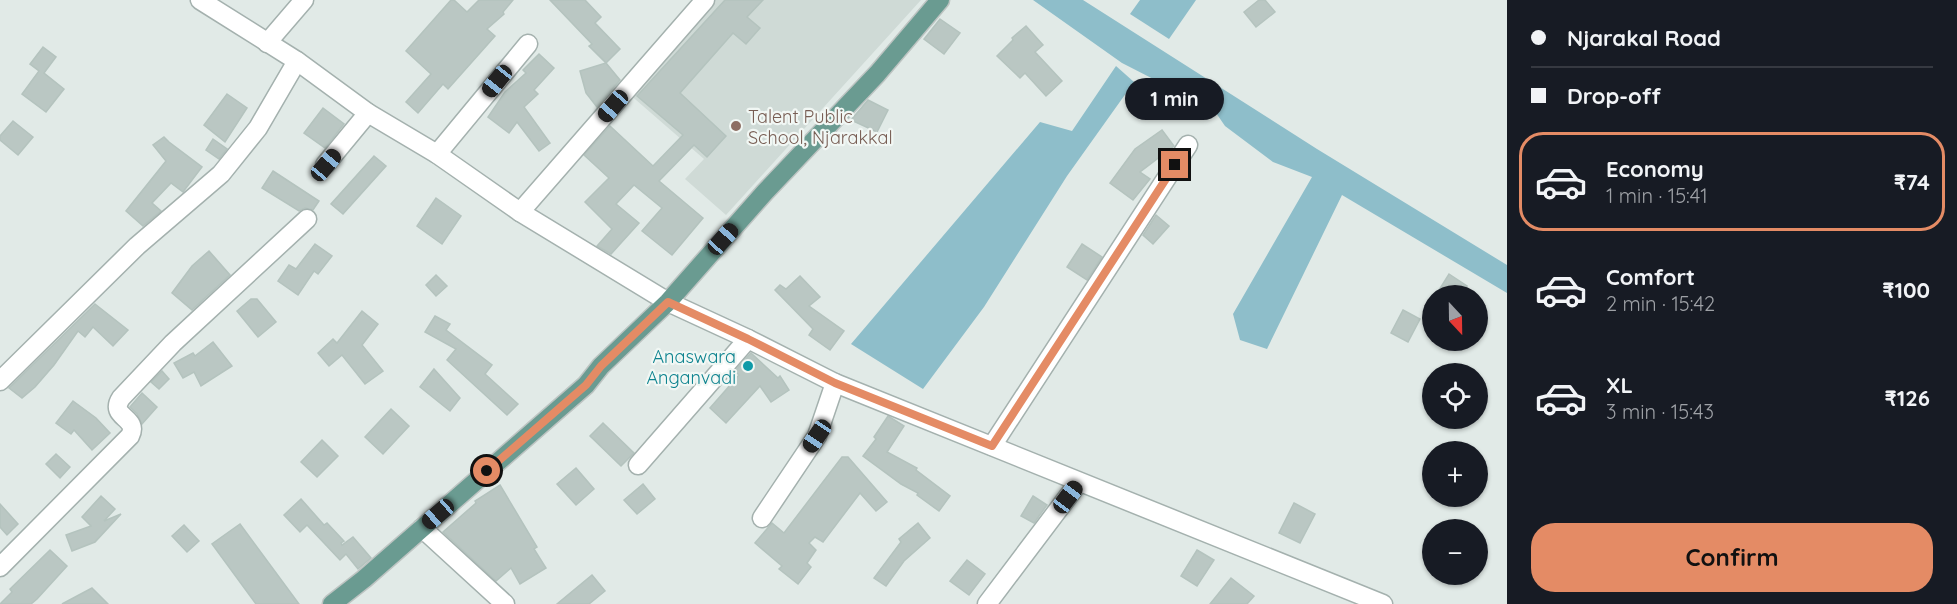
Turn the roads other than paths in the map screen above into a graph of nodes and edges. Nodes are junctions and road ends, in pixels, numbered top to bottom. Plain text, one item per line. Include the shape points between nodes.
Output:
1 (200, 0) edge
2 (304, 0) edge
3 (705, 0) edge
4 (940, 0) edge
5 (267, 43) junction
6 (528, 44) dead end
7 (297, 61) junction
8 (369, 113) junction
9 (1188, 145) dead end
10 (437, 154) junction
11 (326, 165) dead end
12 (520, 212) junction
13 (307, 219) dead end
14 (668, 302) junction
15 (748, 339) junction
16 (0, 381) edge
17 (835, 383) junction
18 (992, 446) junction
19 (638, 465) dead end
20 (1079, 482) junction
21 (762, 518) dead end
22 (422, 528) junction
23 (0, 567) edge
24 (332, 604) edge
25 (506, 604) edge
26 (987, 604) edge
27 (1383, 604) edge

1 - 5 street
2 - 5 street
3 - 12 street
4 - 14 main road
5 - 7 street
6 - 10 street
7 - 8 street
7 - 16 street via 258,128 221,174 137,246
8 - 10 street
8 - 11 street
9 - 18 street
10 - 12 street
12 - 14 street
13 - 23 street via 172,343 121,398 117,409 132,425 130,436
14 - 15 street
14 - 22 main road via 586,385
15 - 17 street
15 - 19 street
17 - 18 street
17 - 21 street via 817,436
18 - 20 street
20 - 26 street
20 - 27 street
22 - 24 main road
22 - 25 street

